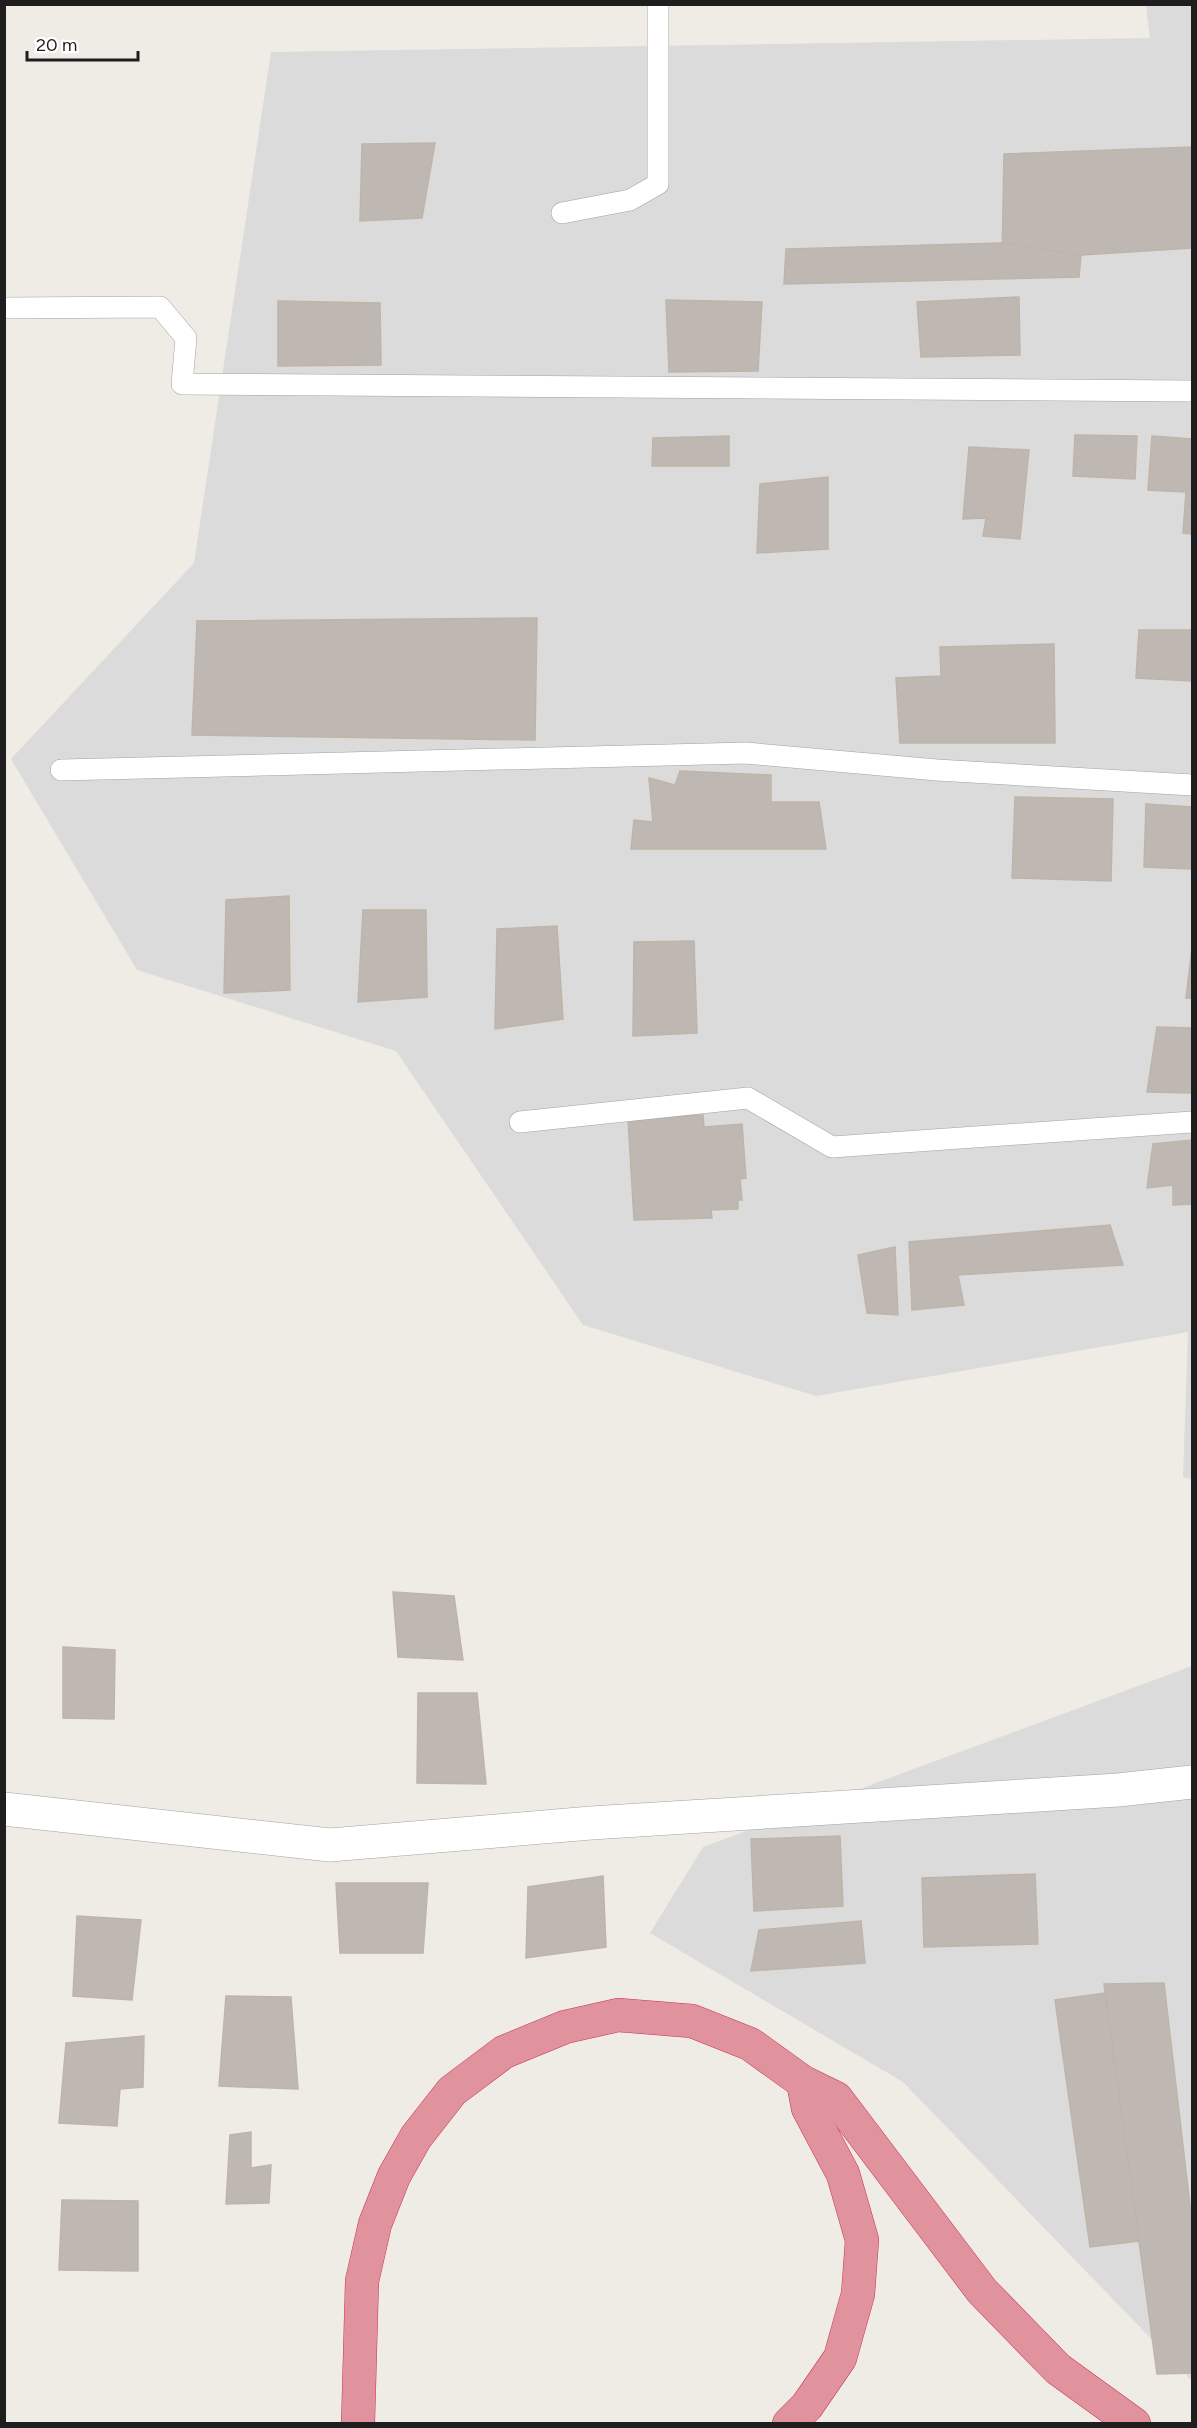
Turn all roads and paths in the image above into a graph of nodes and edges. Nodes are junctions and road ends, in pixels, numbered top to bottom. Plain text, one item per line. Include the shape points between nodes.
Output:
1 (658, 4) edge
2 (562, 213) dead end
3 (4, 308) edge
4 (1192, 391) edge
5 (61, 770) dead end
6 (1192, 785) edge
7 (520, 1122) dead end
8 (1192, 1122) edge
9 (1192, 1782) edge
10 (4, 1809) edge
11 (803, 2082) junction
12 (358, 2424) edge
13 (789, 2424) edge
14 (1134, 2424) edge

1 - 2 lane via 658,183 630,200
3 - 4 lane via 160,307 186,338 182,384
5 - 6 lane via 746,753 937,770
7 - 8 lane via 748,1098 832,1147
9 - 10 street via 330,1845
11 - 12 highway via 750,2044 692,2021 618,2015 565,2027 504,2052 452,2091 416,2137 394,2176 375,2224 362,2281
11 - 13 highway via 808,2108 843,2174 861,2240 858,2294 840,2358 807,2406
11 - 14 highway via 836,2098 982,2291 1058,2369

